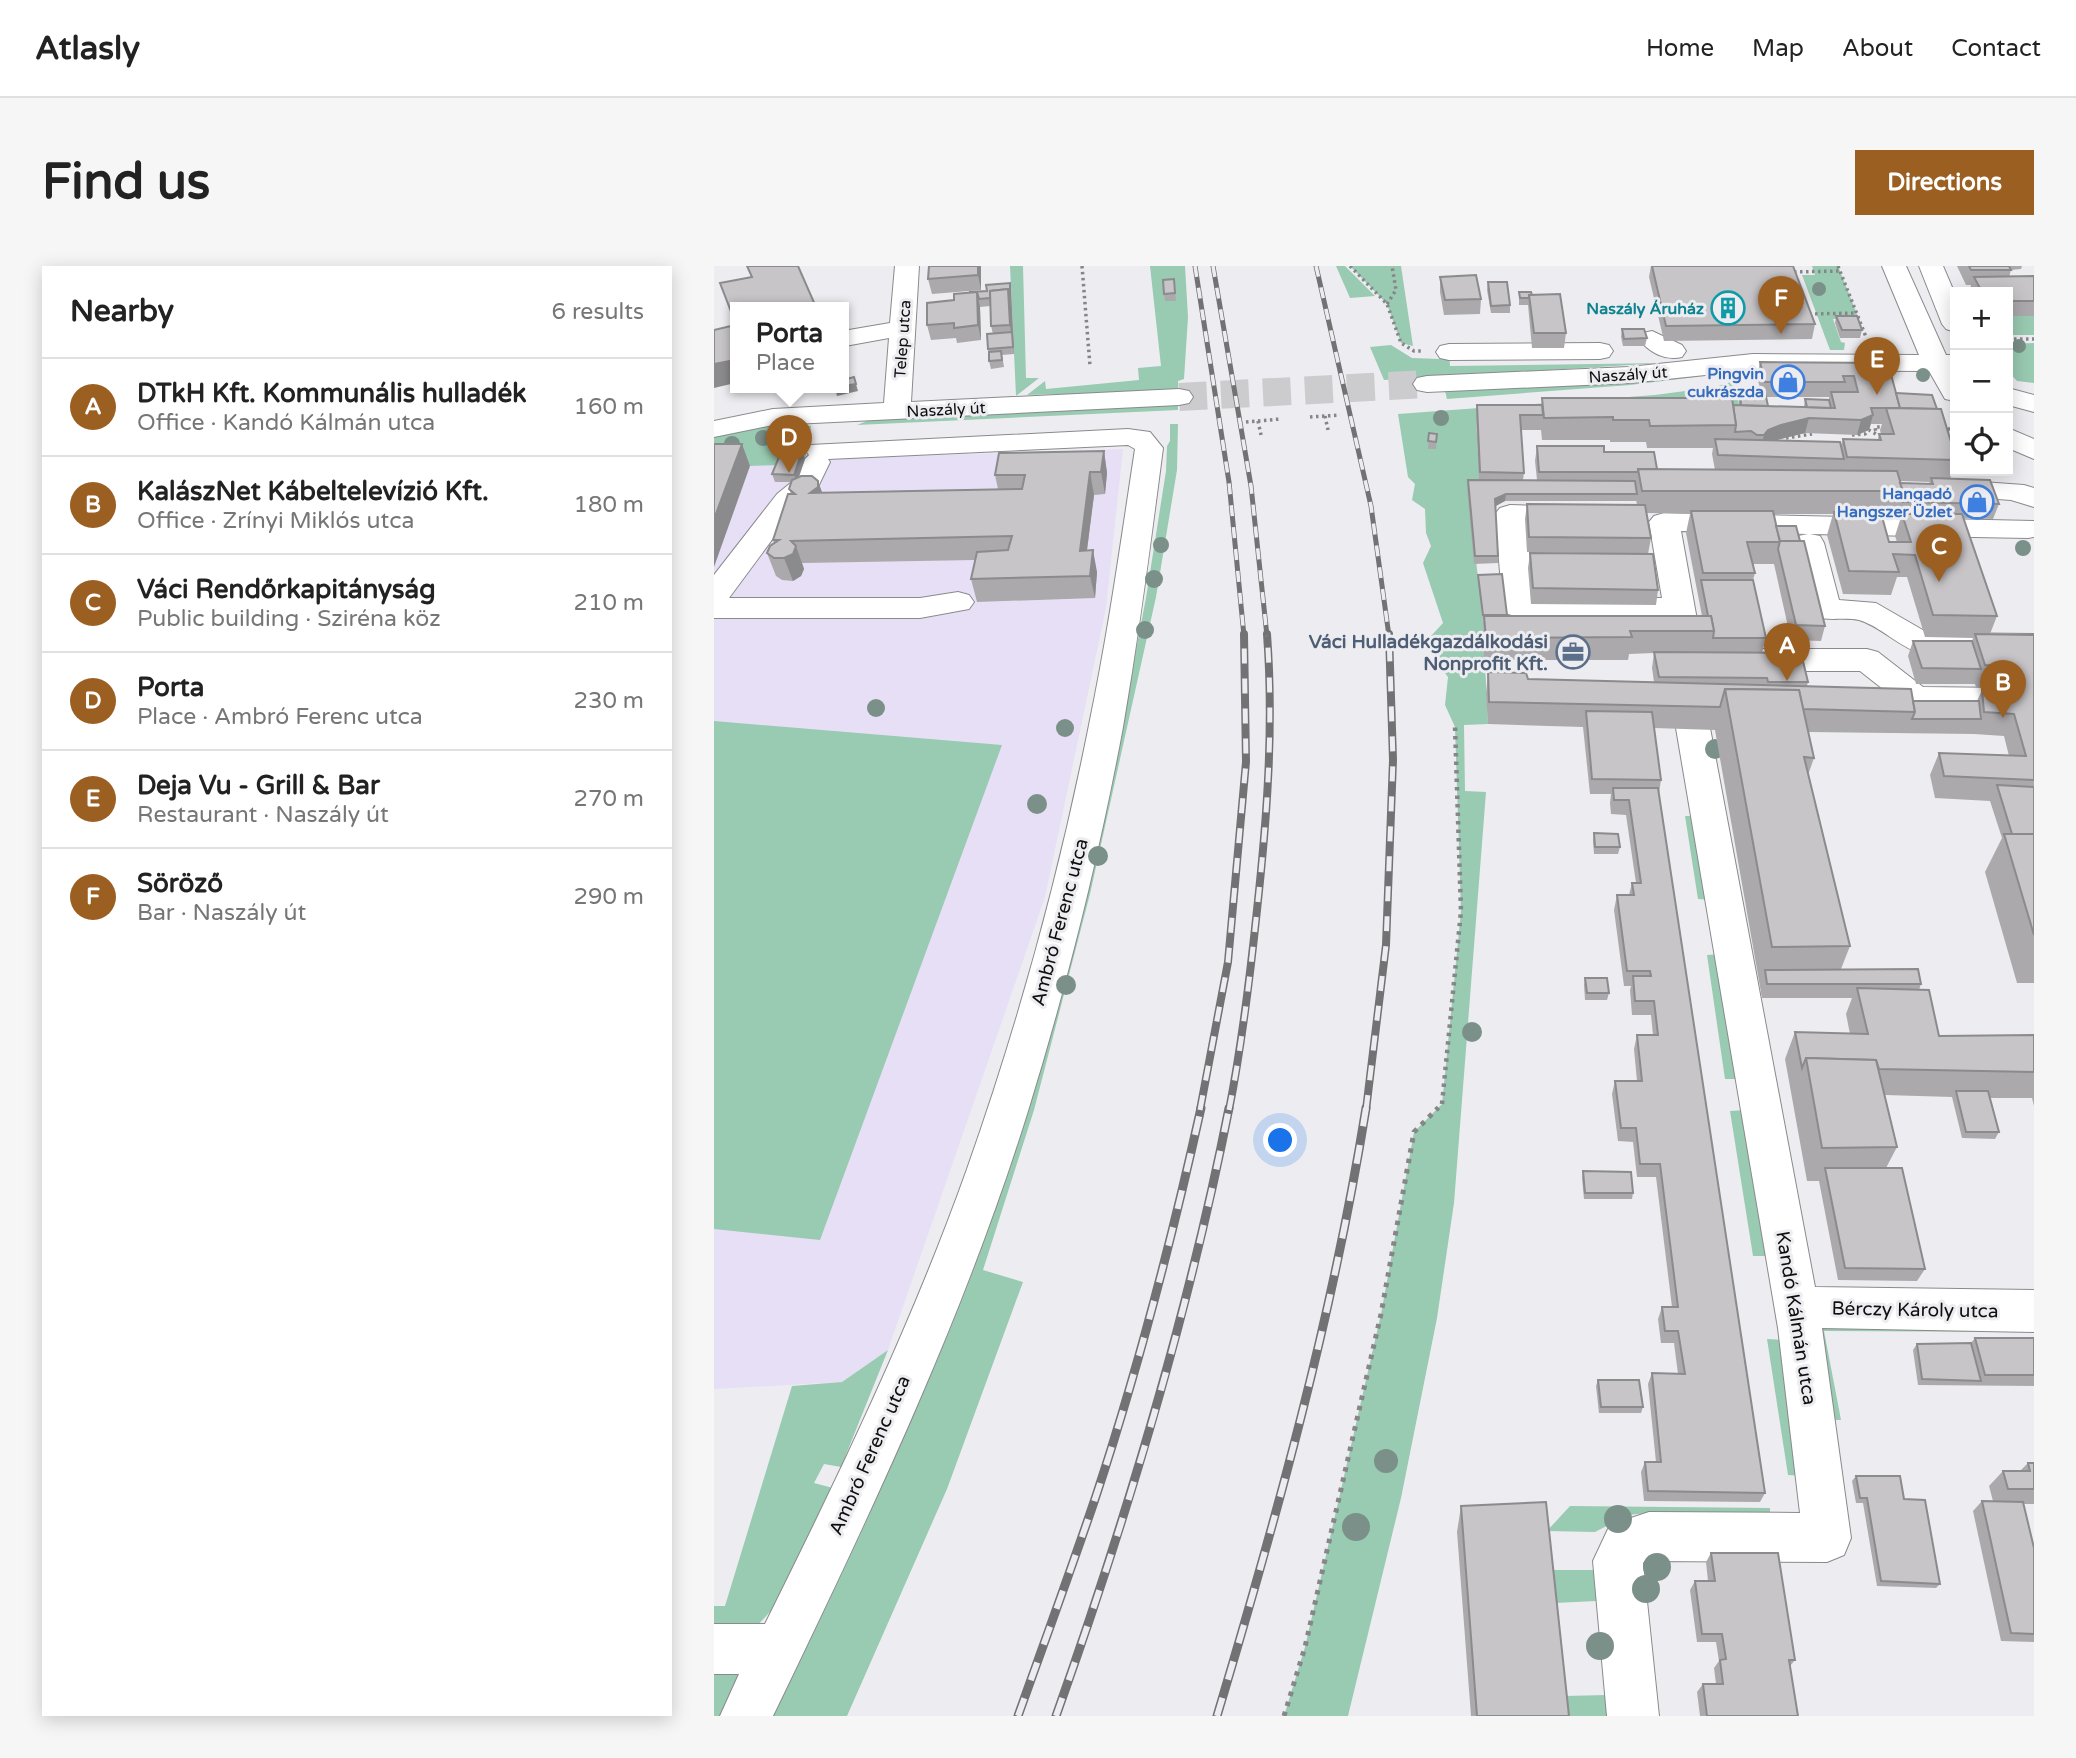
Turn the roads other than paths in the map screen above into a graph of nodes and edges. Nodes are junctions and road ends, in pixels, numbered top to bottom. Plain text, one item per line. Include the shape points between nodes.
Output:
1 (906, 266) edge
2 (1894, 266) edge
3 (1931, 266) edge
4 (1950, 312) edge
5 (904, 328) junction
6 (849, 337) edge
7 (1449, 352) tunnel mouth
8 (1946, 363) edge
9 (1733, 364) junction
10 (1427, 384) tunnel mouth
11 (1179, 397) tunnel mouth
12 (2013, 398) edge
13 (2034, 404) edge
14 (897, 411) junction
15 (2013, 417) edge
16 (2034, 426) edge
17 (714, 429) edge
18 (827, 433) junction
19 (2013, 439) edge
20 (2034, 451) edge
21 (2022, 484) edge
22 (1911, 487) edge
23 (1602, 516) edge
24 (2031, 537) edge
25 (1808, 543) edge
26 (714, 596) edge
27 (958, 602) dead end
28 (714, 608) edge
29 (2034, 645) edge
30 (1763, 660) edge
31 (1811, 660) junction
32 (1916, 698) junction
33 (2005, 699) edge
34 (1691, 709) edge
35 (1796, 1307) junction
36 (2034, 1311) edge
37 (714, 1649) edge
38 (779, 1649) junction
39 (746, 1716) edge
40 (1633, 1716) edge

1 - 5 street, Telep utca
2 - 8 street
3 - 4 street
5 - 6 street
5 - 14 street, Telep utca
7 - 9 street via 1662,345
8 - 9 street, Naszály út
9 - 10 street, Naszály út via 1629,375
11 - 14 street, Naszály út
12 - 13 street
14 - 18 street, Naszály út
15 - 16 street
17 - 18 street, Naszály út via 773,417
18 - 26 street via 806,485 787,500
18 - 38 street, Ambró Ferenc utca via 1128,437 1140,438 1149,448 1098,765 1026,1047 967,1226 897,1396
19 - 20 street
21 - 22 street
21 - 24 street
23 - 24 street via 1510,514 1519,607 1681,620 1653,519
25 - 29 street via 1826,610 1865,610 1922,643
27 - 28 street via 920,608
30 - 31 street
31 - 32 street via 1867,660
31 - 32 street via 1825,697 1906,705
32 - 33 street
34 - 35 street, Kandó Kálmán utca
35 - 36 street, Bérczy Károly utca
35 - 40 street, Kandó Kálmán utca via 1827,1538 1631,1539 1618,1561
37 - 38 street
38 - 39 street, Ambró Ferenc utca

